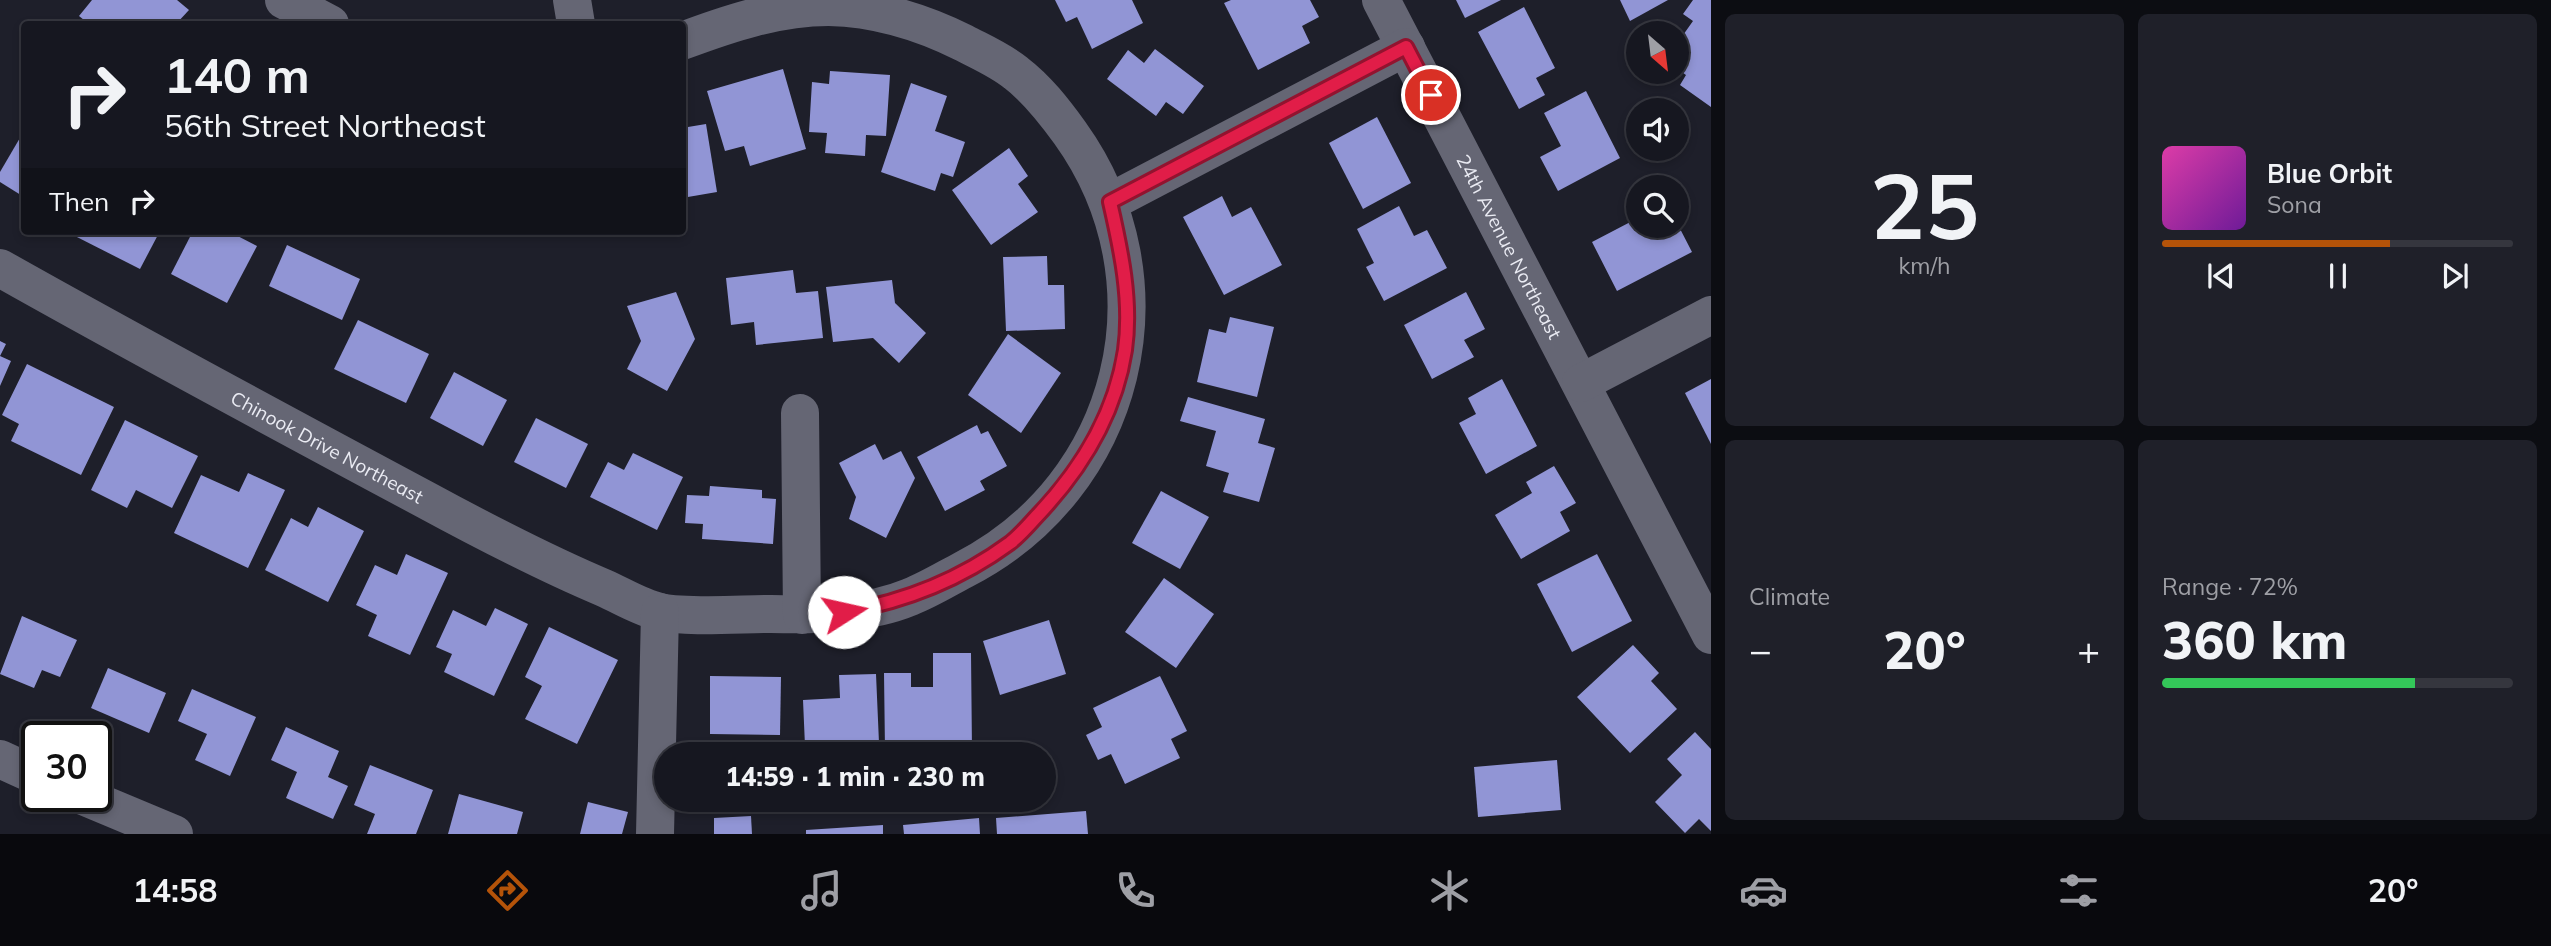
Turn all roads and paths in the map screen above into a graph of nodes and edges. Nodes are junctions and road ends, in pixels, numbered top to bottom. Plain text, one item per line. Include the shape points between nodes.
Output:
1 (284, 0) edge
2 (572, 0) edge
3 (1381, 0) edge
4 (928, 12) edge
5 (324, 21) edge
6 (576, 21) edge
7 (686, 40) edge
8 (1406, 47) junction
9 (1110, 202) junction
10 (0, 268) edge
11 (1711, 315) edge
12 (1581, 383) junction
13 (800, 413) dead end
14 (660, 612) junction
15 (802, 615) junction
16 (1711, 635) edge
17 (0, 759) edge
18 (21, 769) edge
19 (112, 808) edge
20 (174, 834) edge
21 (655, 834) edge

1 - 5 street
2 - 6 street
3 - 8 street, 24th Avenue Northeast
4 - 7 street via 792,9
4 - 9 street via 1033,89 1090,160
8 - 9 street
8 - 12 street, 24th Avenue Northeast
9 - 15 street via 1124,265 1125,348 1110,404 1078,468 1013,542 992,555 908,598 844,612
10 - 14 street, Chinook Drive Northeast via 534,559
11 - 12 street
12 - 16 street, 24th Avenue Northeast
13 - 15 street
14 - 15 street
14 - 21 street
17 - 18 street
19 - 20 street

